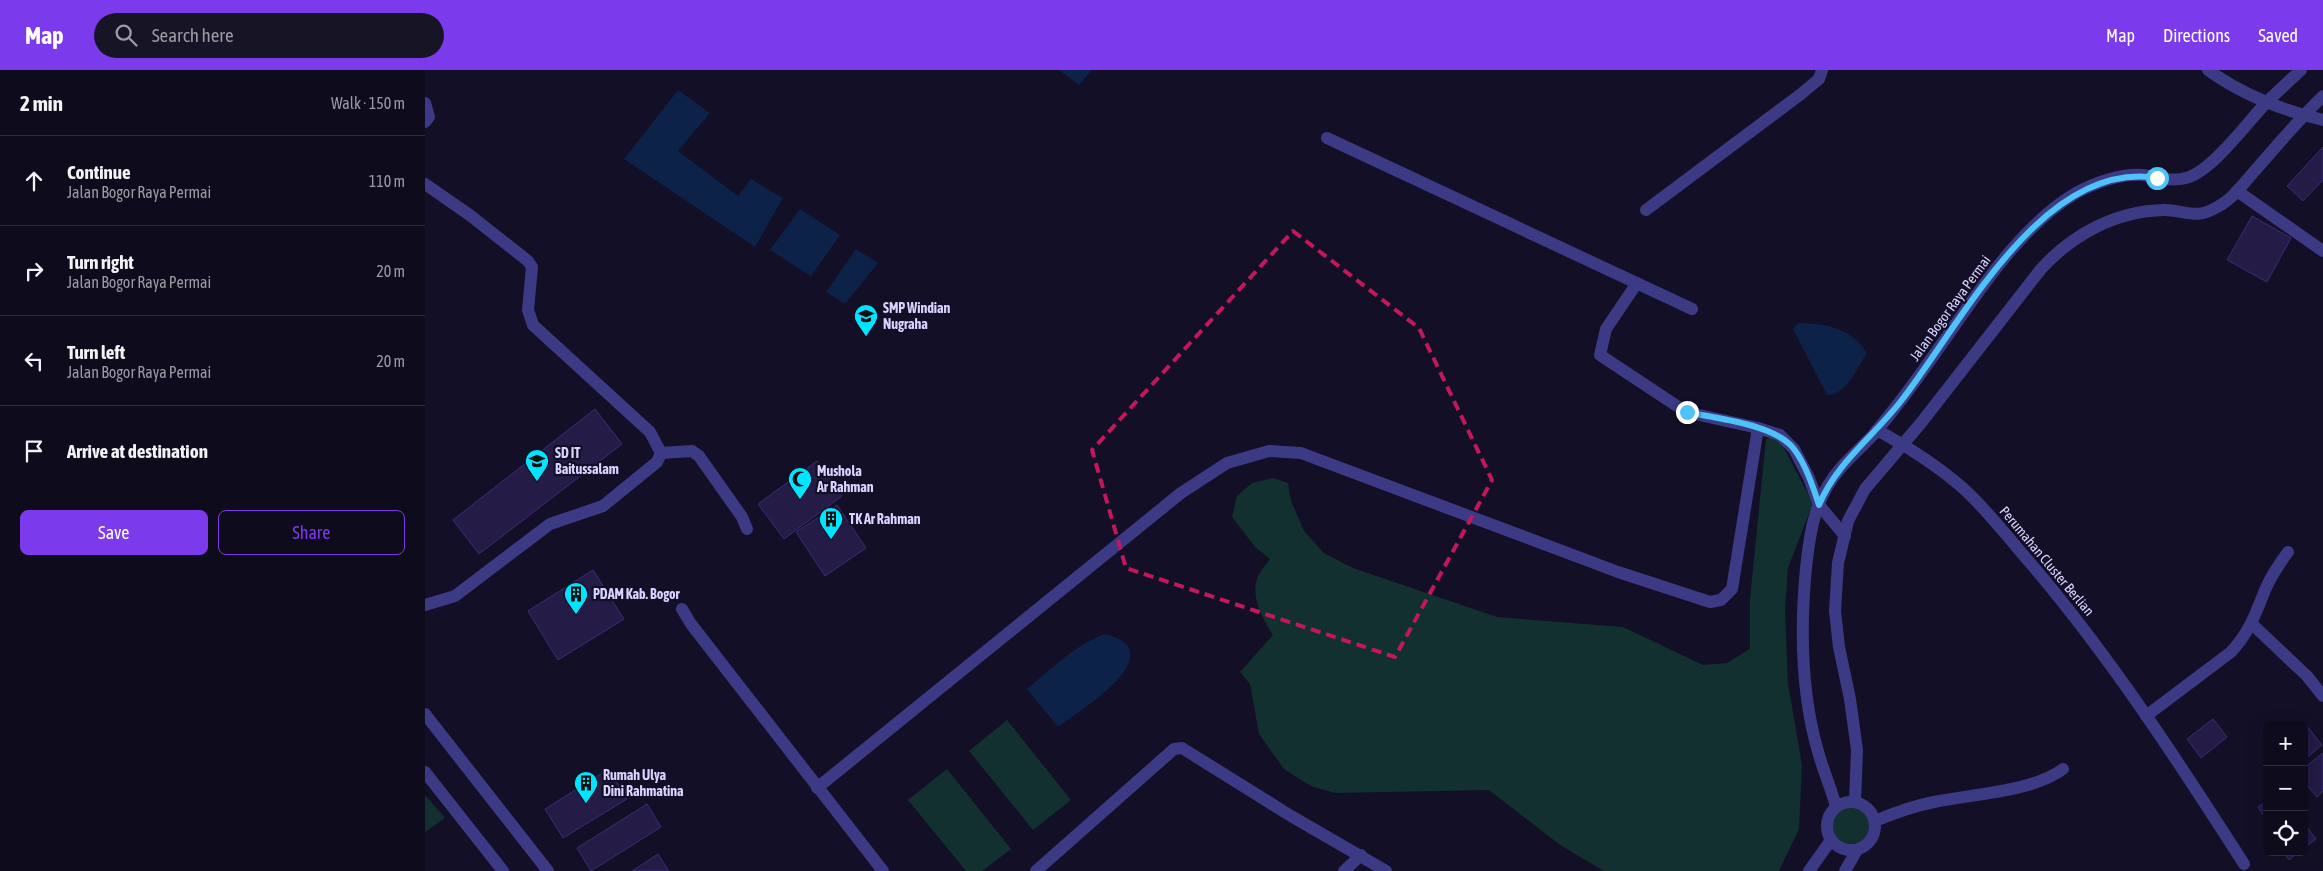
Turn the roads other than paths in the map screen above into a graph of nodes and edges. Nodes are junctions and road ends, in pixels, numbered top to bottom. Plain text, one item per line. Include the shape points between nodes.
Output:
1 (1821, 70) edge
2 (2208, 70) edge
3 (2301, 70) edge
4 (2323, 96) edge
5 (425, 103) edge
6 (2266, 104) junction
7 (2303, 115) junction
8 (2323, 120) edge
9 (425, 122) edge
10 (1327, 138) dead end
11 (425, 184) edge
12 (2237, 191) junction
13 (1646, 210) dead end
14 (2323, 251) edge
15 (1637, 283) junction
16 (1692, 309) dead end
17 (1758, 428) junction
18 (1877, 430) junction
19 (1903, 445) junction
20 (661, 453) junction
21 (1819, 505) junction
22 (747, 530) dead end
23 (1845, 536) junction
24 (2288, 552) dead end
25 (425, 605) edge
26 (682, 609) dead end
27 (2252, 624) junction
28 (2323, 696) edge
29 (425, 714) edge
30 (2145, 716) junction
31 (2063, 769) dead end
32 (425, 772) edge
33 (817, 788) junction
34 (1855, 802) junction
35 (1836, 806) junction
36 (1875, 821) junction
37 (1831, 840) junction
38 (1857, 850) junction
39 (1361, 855) junction
40 (2244, 864) dead end
41 (503, 871) edge
42 (549, 871) edge
43 (883, 871) edge
44 (1036, 871) edge
45 (1344, 871) edge
46 (1386, 871) edge
47 (1809, 871) edge
48 (1845, 871) edge

1 - 13 street via 1819,79 1801,94
2 - 6 street
3 - 6 street, Jalan Bogor Raya Permai
4 - 7 street
5 - 9 street via 429,117
6 - 7 street
6 - 18 street, Jalan Bogor Raya Permai via 2205,167 2189,177 2171,181 2127,176 2077,193 2052,211 2022,239 1990,277 1901,402
7 - 8 street
7 - 12 street
10 - 15 street
11 - 20 street via 528,261 532,267 528,310 533,325 650,432
12 - 14 street
12 - 19 street via 2205,213 2191,215 2167,210 2122,216 2076,237 2041,269
15 - 16 street
15 - 17 street via 1606,329 1601,355 1687,412
17 - 21 street via 1780,436 1794,449
17 - 33 street via 1732,589 1721,600 1710,602 1618,572 1301,453 1269,451 1227,463 1174,499
18 - 19 street
18 - 21 street, Jalan Bogor Raya Permai via 1835,474
19 - 23 street via 1865,489 1848,521
19 - 30 street, Perumahan Cluster Berlian via 1978,502 2088,634
20 - 22 street via 691,451 699,456 742,517
20 - 25 street via 657,462 603,506 550,524 455,596
21 - 23 street
21 - 35 street, Jalan Bogor Raya Permai via 1810,534 1802,637 1808,706 1818,754
23 - 34 street via 1835,610 1857,750
24 - 27 street via 2266,588
26 - 33 street
27 - 28 street via 2307,676
27 - 30 street via 2231,652
29 - 42 street
30 - 40 street, Perumahan Cluster Berlian
31 - 36 street via 2033,784 1917,806
32 - 41 street
33 - 43 street
34 - 35 street
34 - 36 street via 1864,805
35 - 37 street via 1827,823
36 - 38 street via 1872,839
37 - 38 street via 1838,847
37 - 47 street
38 - 48 street
39 - 44 street via 1182,748 1174,749
39 - 45 street
39 - 46 street

